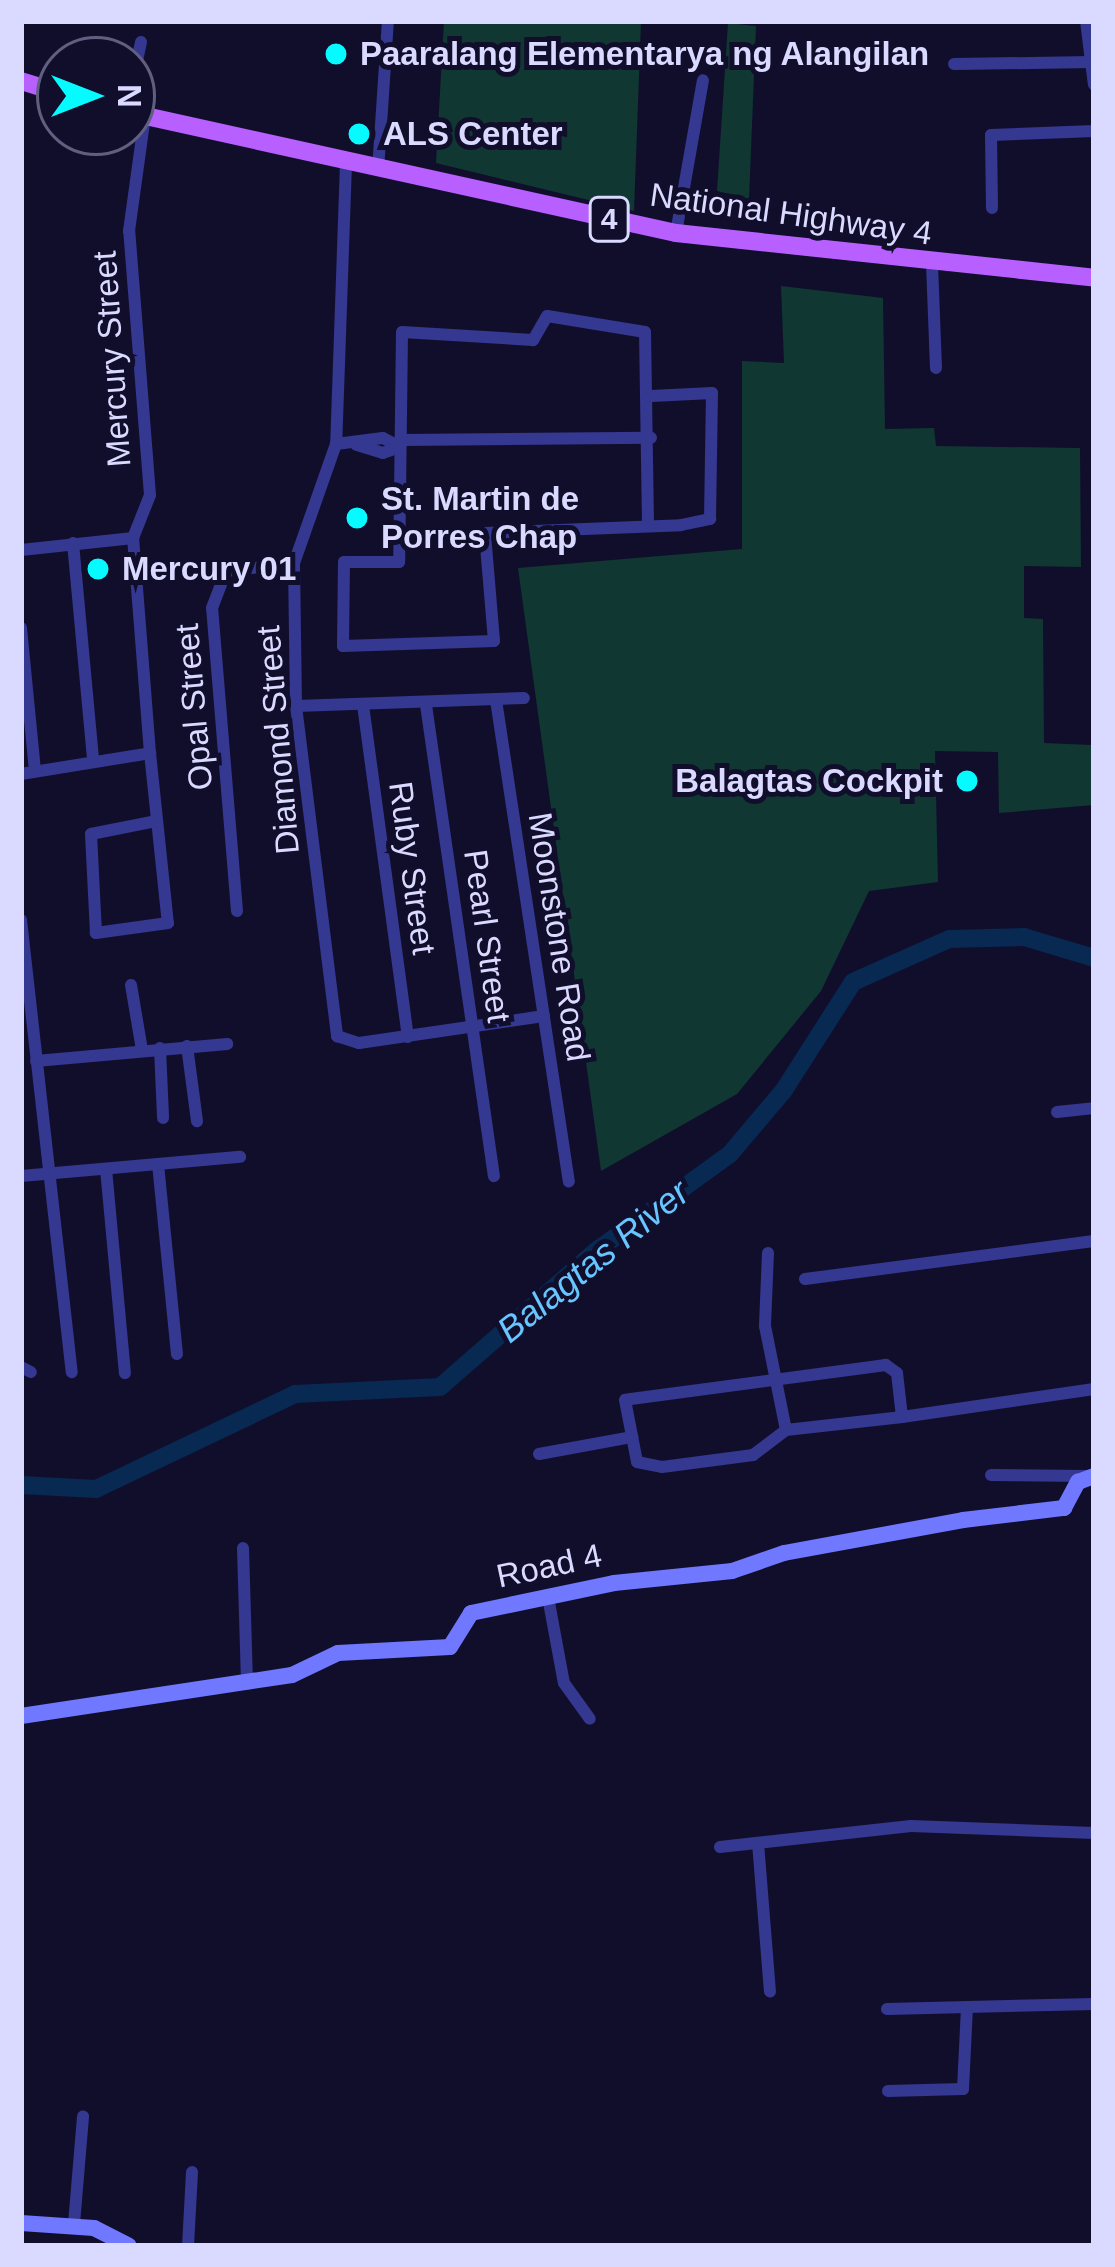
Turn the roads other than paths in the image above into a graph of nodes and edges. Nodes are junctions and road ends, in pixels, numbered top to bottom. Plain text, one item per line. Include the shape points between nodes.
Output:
1 (388, 21) edge
2 (1086, 21) edge
3 (1090, 62) junction
4 (954, 64) dead end
5 (703, 80) dead end
6 (1094, 85) edge
7 (156, 118) edge
8 (1094, 131) edge
9 (135, 156) edge
10 (346, 163) junction
11 (378, 170) junction
12 (992, 208) dead end
13 (676, 232) junction
14 (932, 264) junction
15 (1094, 278) edge
16 (936, 368) dead end
17 (651, 396) junction
18 (651, 438) junction
19 (400, 443) junction
20 (336, 444) junction
21 (648, 523) junction
22 (133, 538) junction
23 (73, 543) junction
24 (21, 550) edge
25 (295, 563) junction
26 (21, 628) edge
27 (524, 698) dead end
28 (496, 700) junction
29 (426, 704) junction
30 (362, 705) junction
31 (296, 706) junction
32 (150, 753) junction
33 (93, 760) junction
34 (28, 772) edge
35 (156, 821) junction
36 (237, 911) dead end
37 (21, 920) edge
38 (131, 985) dead end
39 (544, 1016) junction
40 (26, 1019) edge
41 (473, 1026) junction
42 (408, 1037) junction
43 (227, 1044) dead end
44 (187, 1046) junction
45 (160, 1048) junction
46 (142, 1050) junction
47 (36, 1061) junction
48 (1094, 1108) edge
49 (1057, 1112) dead end
50 (164, 1118) dead end
51 (197, 1121) dead end
52 (240, 1157) dead end
53 (158, 1164) junction
54 (106, 1169) junction
55 (49, 1174) junction
56 (21, 1176) edge
57 (494, 1176) dead end
58 (568, 1182) dead end
59 (1094, 1241) edge
60 (768, 1253) dead end
61 (805, 1279) dead end
62 (176, 1354) dead end
63 (72, 1372) dead end
64 (124, 1373) dead end
65 (780, 1381) junction
66 (1094, 1389) edge
67 (902, 1417) junction
68 (786, 1430) junction
69 (632, 1437) junction
70 (539, 1454) dead end
71 (991, 1475) dead end
72 (1090, 1476) edge
73 (243, 1547) dead end
74 (548, 1597) junction
75 (247, 1684) junction
76 (21, 1716) edge
77 (590, 1719) dead end
78 (1094, 1833) edge
79 (758, 1843) junction
80 (720, 1846) dead end
81 (770, 1992) dead end
82 (1094, 2004) edge
83 (967, 2007) junction
84 (886, 2009) dead end
85 (888, 2091) dead end
86 (83, 2116) dead end
87 (191, 2172) dead end
88 (21, 2223) edge
89 (74, 2224) junction
90 (128, 2246) edge
91 (188, 2246) edge

1 - 11 street
2 - 3 street
3 - 4 street
3 - 6 street
5 - 13 street
7 - 10 main road, National Highway 4 / 4
8 - 12 street via 991,135
9 - 22 street, Mercury Street via 129,231 150,495
10 - 11 main road, National Highway 4 / 4
10 - 20 street, Diamond Street
11 - 13 main road, National Highway 4 / 4
13 - 14 main road, National Highway 4 / 4
14 - 15 main road, National Highway 4 / 4
14 - 16 street
17 - 18 street
17 - 19 street via 645,332 548,316 532,340 402,332
17 - 21 street via 712,393 710,518
18 - 19 street
18 - 21 street
19 - 20 street via 383,453
19 - 21 street via 399,562 344,562 343,646 491,642 485,533
20 - 25 street, Diamond Street
22 - 23 street
22 - 32 street, Mercury Street
23 - 24 street
23 - 33 street
25 - 31 street, Diamond Street
25 - 36 street, Opal Street via 226,571 212,608
26 - 34 street
27 - 28 street
28 - 29 street
28 - 39 street, Moonstone Road
29 - 30 street
29 - 41 street, Pearl Street
30 - 31 street
30 - 42 street, Ruby Street
31 - 42 street, Diamond Street via 337,1036 359,1043
32 - 33 street
32 - 35 street, Mercury Street
33 - 34 street
35 - 35 street, Mercury Street via 91,834 96,933 168,923
37 - 40 street
38 - 46 street
39 - 41 street, Diamond Street
39 - 58 street, Moonstone Road
40 - 47 street
41 - 42 street, Diamond Street
41 - 57 street, Pearl Street
43 - 44 street
44 - 45 street
44 - 51 street
45 - 46 street
45 - 50 street
46 - 47 street
47 - 55 street
48 - 49 street
52 - 53 street
53 - 54 street
53 - 62 street
54 - 55 street
54 - 64 street
55 - 56 street
55 - 63 street
59 - 61 street
60 - 65 street via 765,1326
65 - 67 street via 886,1365 897,1373
65 - 68 street
65 - 69 street via 629,1396
66 - 67 street
67 - 68 street
68 - 69 street via 753,1455 662,1467 640,1466
69 - 70 street
71 - 72 street
72 - 74 street, Road 4 via 1064,1508
73 - 75 street
74 - 75 street, Road 4 via 468,1615 450,1647 338,1653
74 - 77 street via 564,1683
75 - 76 street, Road 4
78 - 79 street via 911,1826
79 - 80 street
79 - 81 street
82 - 83 street
83 - 84 street
83 - 85 street via 966,2086
86 - 89 street
87 - 91 street
88 - 89 street
89 - 90 street

